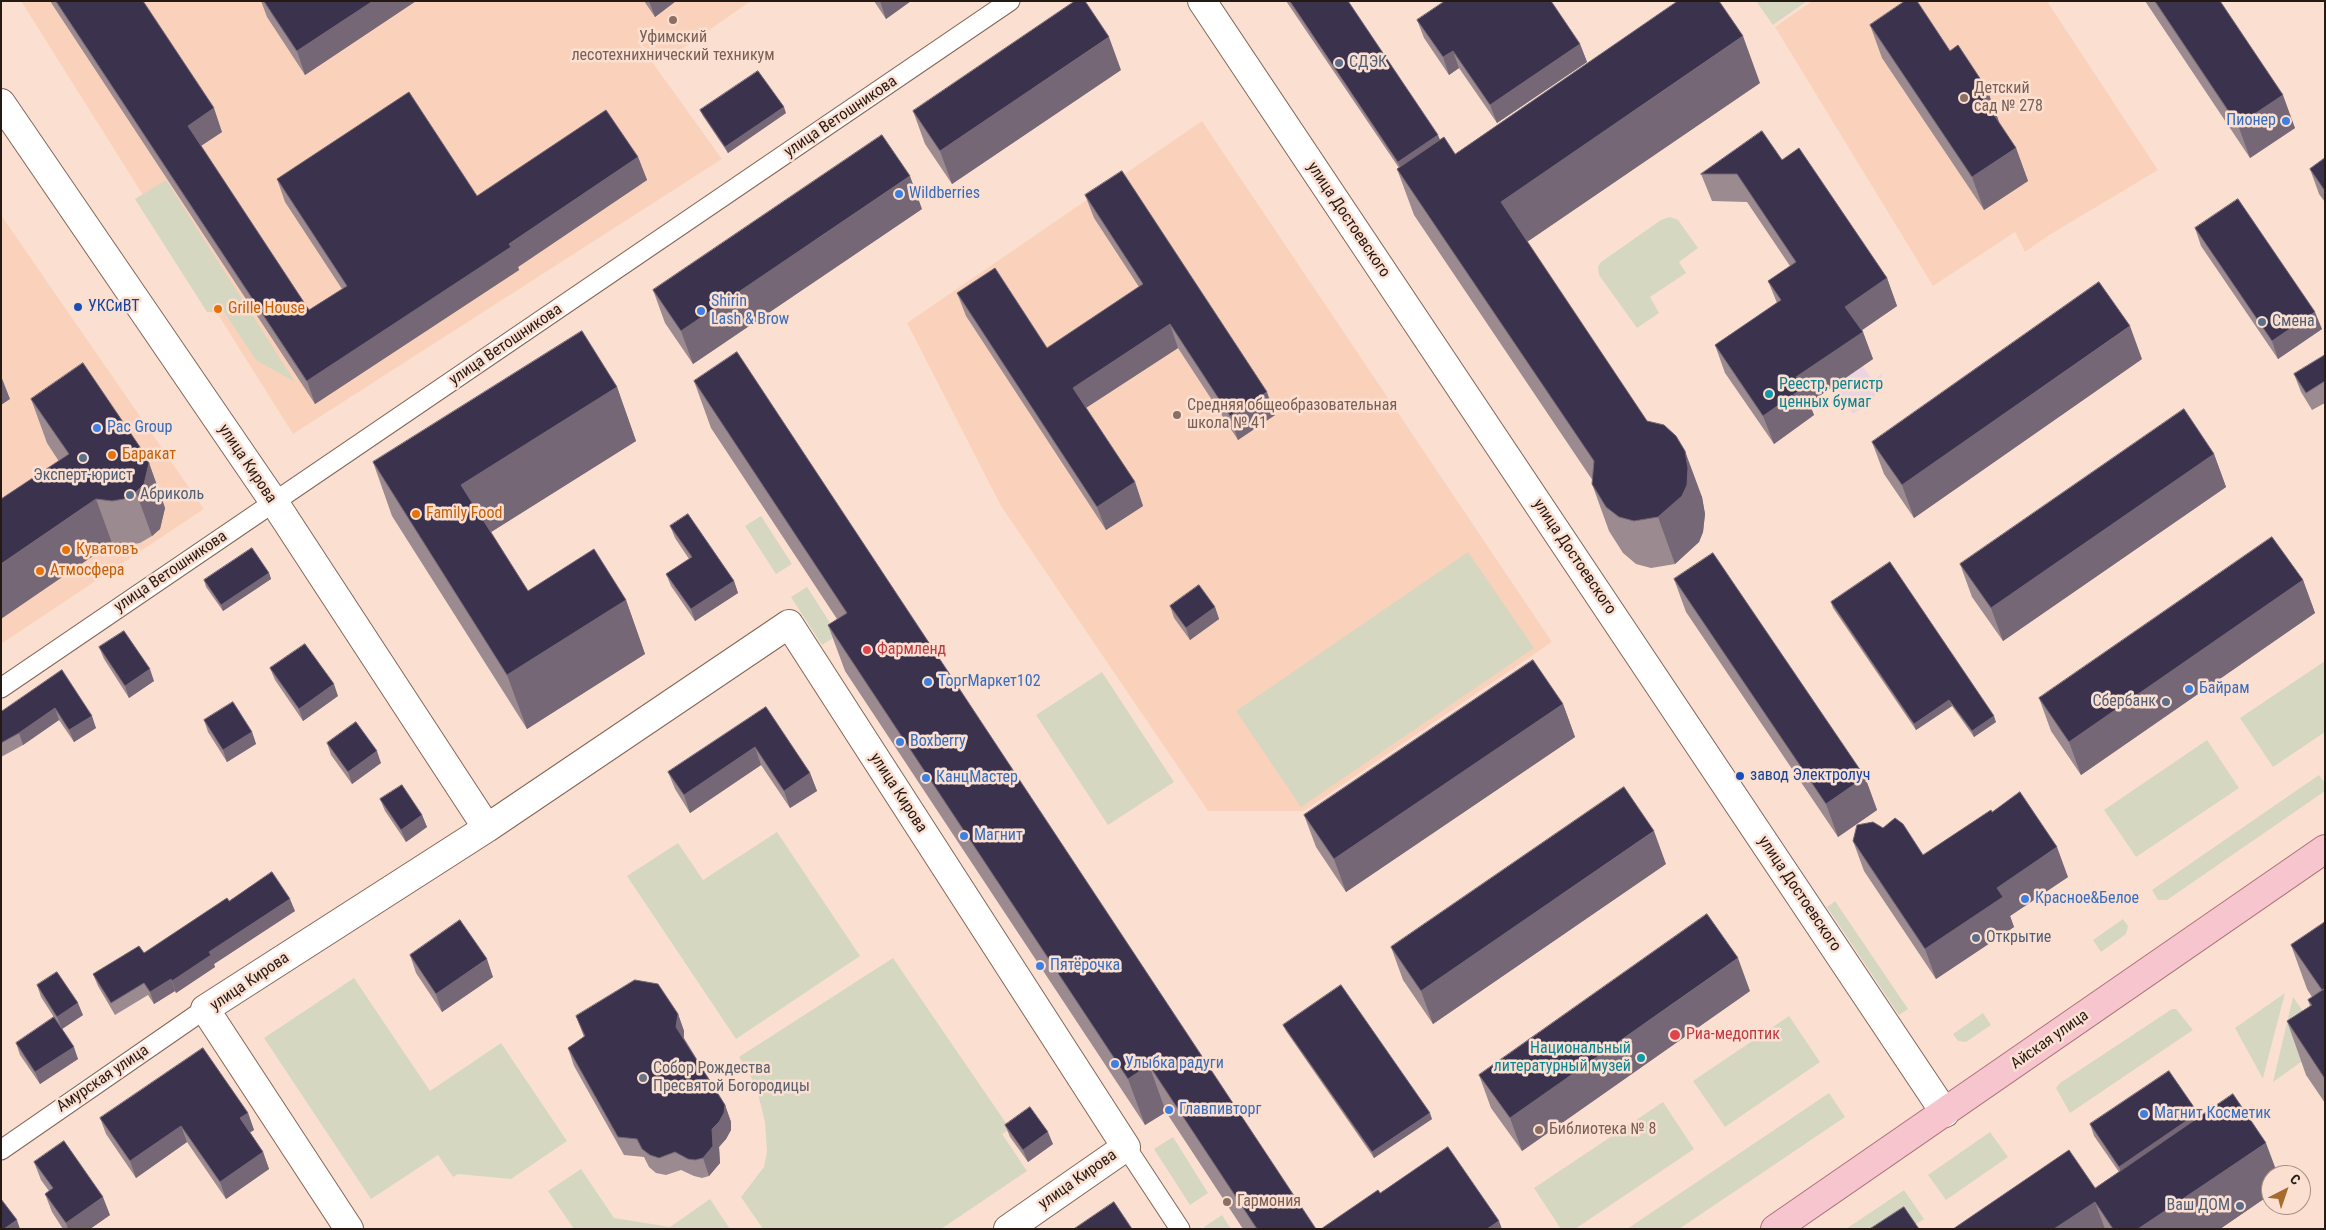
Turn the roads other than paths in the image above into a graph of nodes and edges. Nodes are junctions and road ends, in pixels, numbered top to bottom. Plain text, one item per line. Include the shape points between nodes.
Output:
1 (1010, 1) edge
2 (1202, 1) edge
3 (1, 103) edge
4 (274, 502) junction
5 (1, 688) edge
6 (487, 828) junction
7 (2325, 849) edge
8 (205, 1009) junction
9 (1945, 1113) junction
10 (1126, 1148) junction
11 (1, 1150) edge
12 (349, 1229) edge
13 (1008, 1229) edge
14 (1180, 1229) edge
15 (1775, 1229) edge

1 - 4 street, улица Ветошникова
2 - 9 street, улица Достоевского
3 - 4 street, улица Кирова
4 - 5 street, улица Ветошникова
4 - 6 street, улица Кирова
6 - 8 street, улица Кирова
6 - 10 street, улица Кирова via 789,624
7 - 9 main road, Айская улица
8 - 11 street, Амурская улица
8 - 12 street, улица Кирова
9 - 15 main road, Айская улица
10 - 13 street, улица Кирова
10 - 14 street

